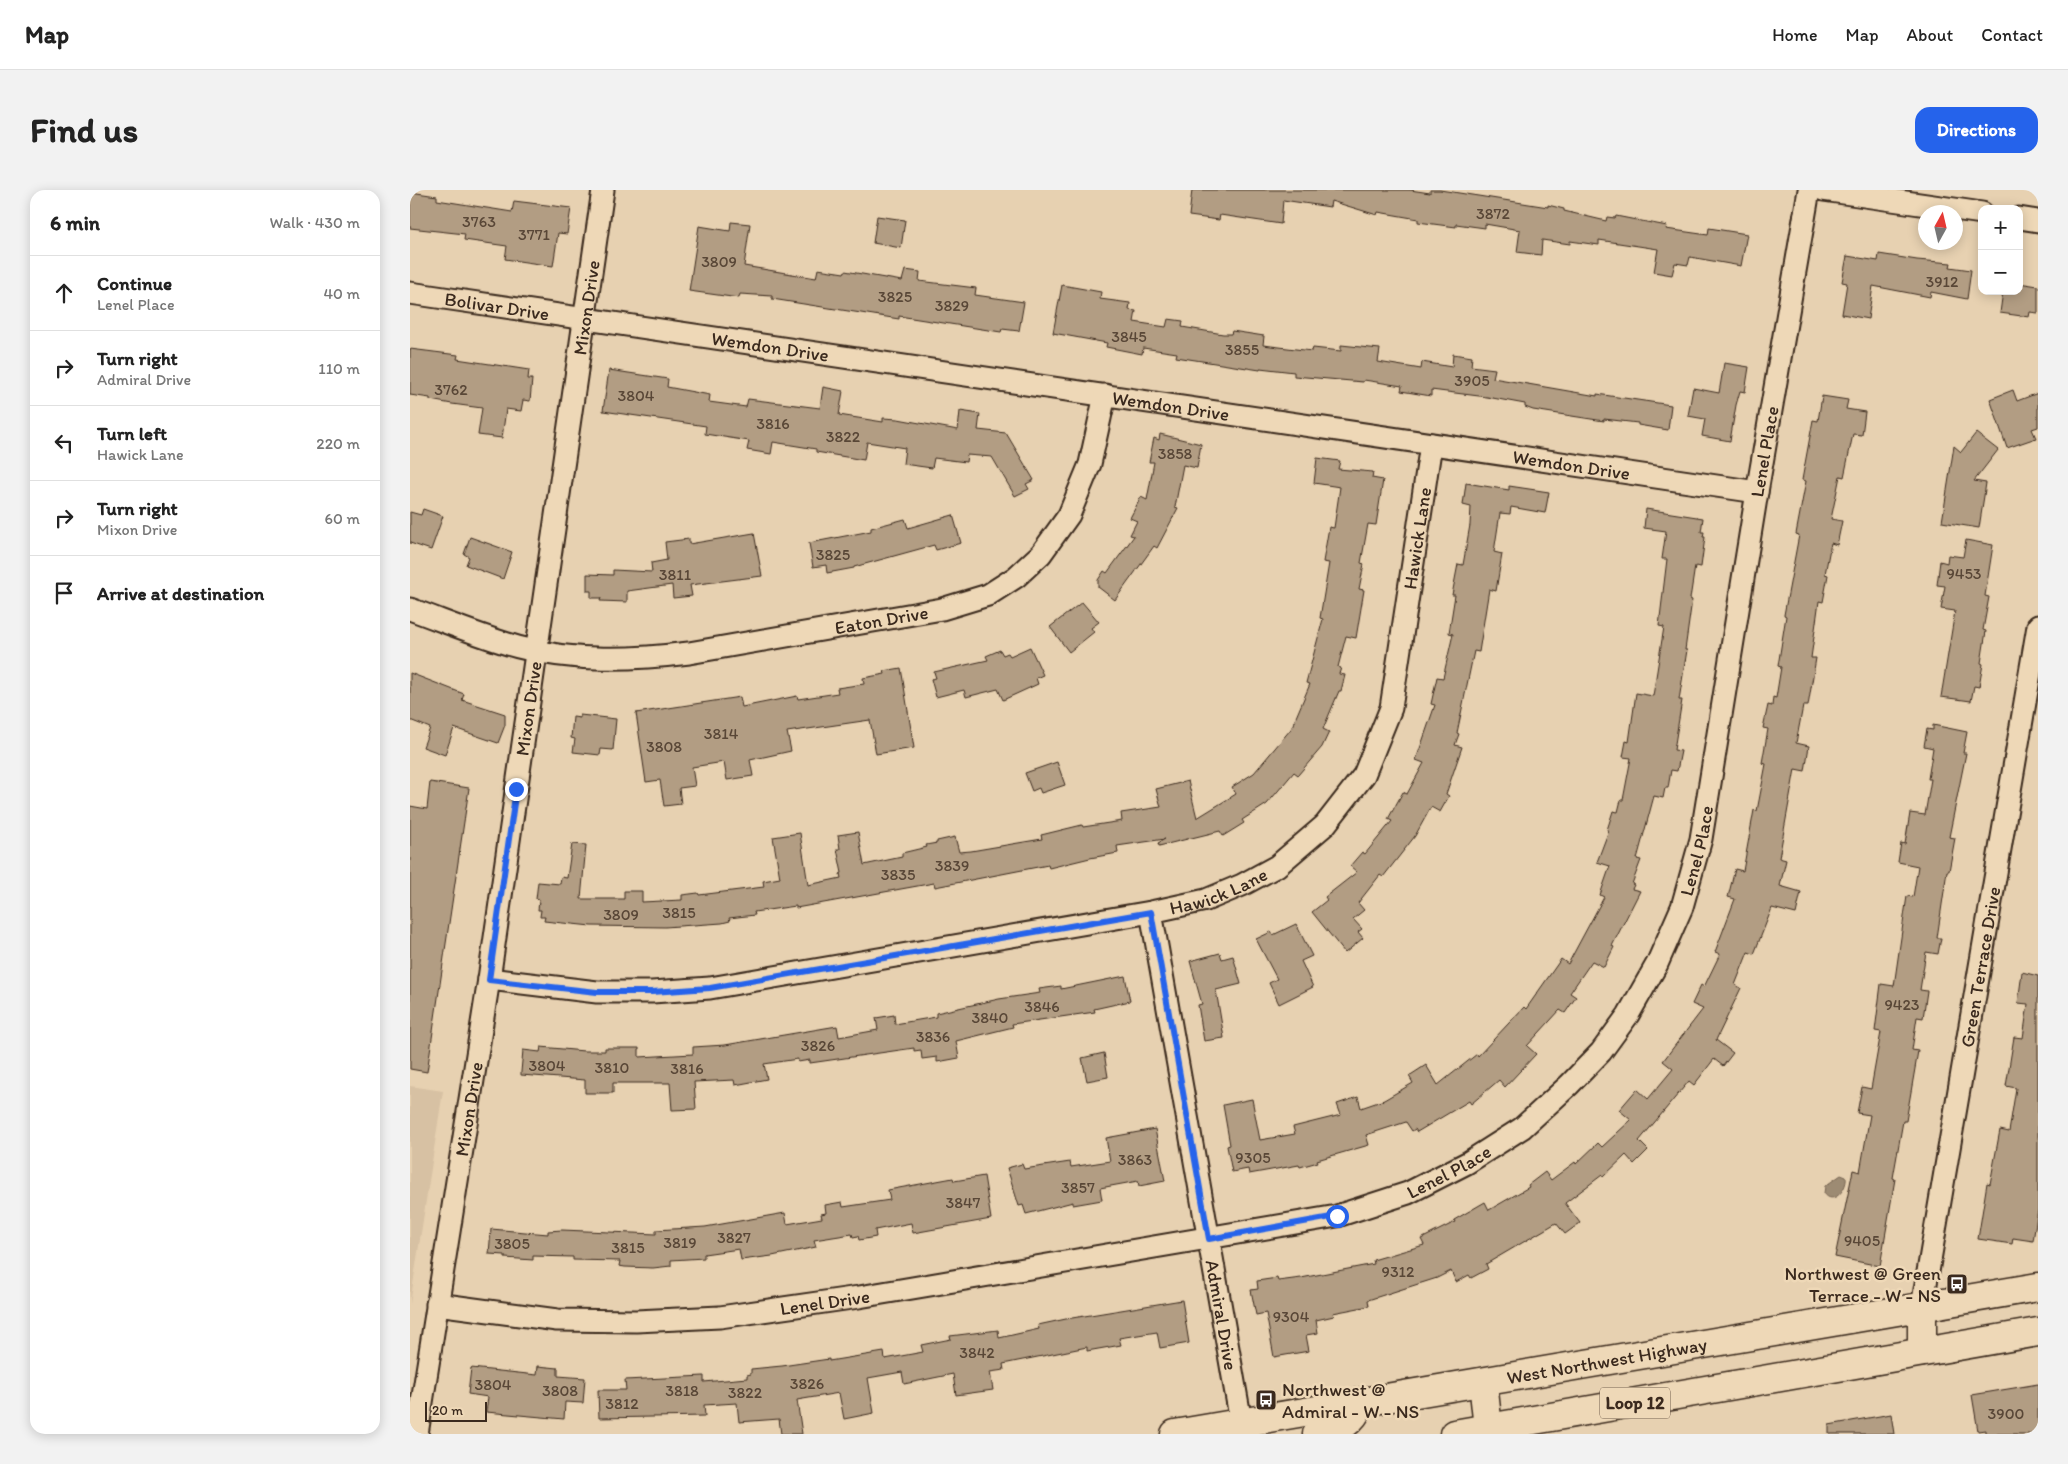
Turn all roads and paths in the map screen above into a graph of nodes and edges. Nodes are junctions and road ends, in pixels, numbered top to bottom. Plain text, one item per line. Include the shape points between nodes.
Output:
1 (603, 190) edge
2 (1809, 190) edge
3 (1823, 190) edge
4 (1978, 212) edge
5 (2023, 219) edge
6 (2038, 221) edge
7 (410, 293) edge
8 (584, 319) junction
9 (1105, 395) junction
10 (1431, 444) junction
11 (1757, 492) junction
12 (410, 609) edge
13 (2038, 626) edge
14 (536, 651) junction
15 (1151, 912) junction
16 (489, 980) junction
17 (1209, 1239) junction
18 (2038, 1287) edge
19 (437, 1304) junction
20 (1922, 1307) junction
21 (2038, 1332) edge
22 (1922, 1352) junction
23 (1483, 1382) junction
24 (1361, 1402) junction
25 (1241, 1422) junction
26 (1488, 1428) junction
27 (417, 1434) edge
28 (1175, 1434) edge
29 (1317, 1434) edge
30 (1454, 1434) edge

1 - 8 street, Mixon Drive
2 - 11 street, Lenel Place
3 - 4 street
5 - 6 street
7 - 8 street, Bolivar Drive
8 - 9 street, Wemdon Drive
8 - 14 street, Mixon Drive
9 - 10 street, Wemdon Drive
9 - 14 street, Eaton Drive via 1090,464 1069,514 1041,554 1016,577 988,595 942,609 654,658 607,659
10 - 11 street, Wemdon Drive
10 - 15 street, Hawick Lane via 1391,708 1364,775 1325,825 1277,866 1206,900
11 - 17 street, Lenel Place via 1701,839 1682,907 1657,964 1628,1015 1601,1052 1522,1128 1467,1163 1408,1193 1337,1216
12 - 14 street, Eaton Drive
13 - 20 street, Green Terrace Drive
14 - 16 street, Mixon Drive
15 - 16 street, Hawick Lane via 710,988 597,992
15 - 17 street, Admiral Drive
16 - 19 street, Mixon Drive
17 - 19 street, Lenel Drive via 720,1317 558,1320
17 - 25 street, Admiral Drive
18 - 20 main road, West Northwest Highway / Loop 12
19 - 27 street, Mixon Drive
20 - 22 main road
20 - 23 main road, West Northwest Highway / Loop 12
21 - 22 main road, Loop 12
22 - 26 main road, Loop 12
23 - 24 main road, West Northwest Highway / Loop 12
23 - 26 main road
24 - 25 main road, West Northwest Highway / Loop 12
24 - 29 main road via 1348,1422
25 - 28 main road, West Northwest Highway / Loop 12
26 - 30 main road, Loop 12

